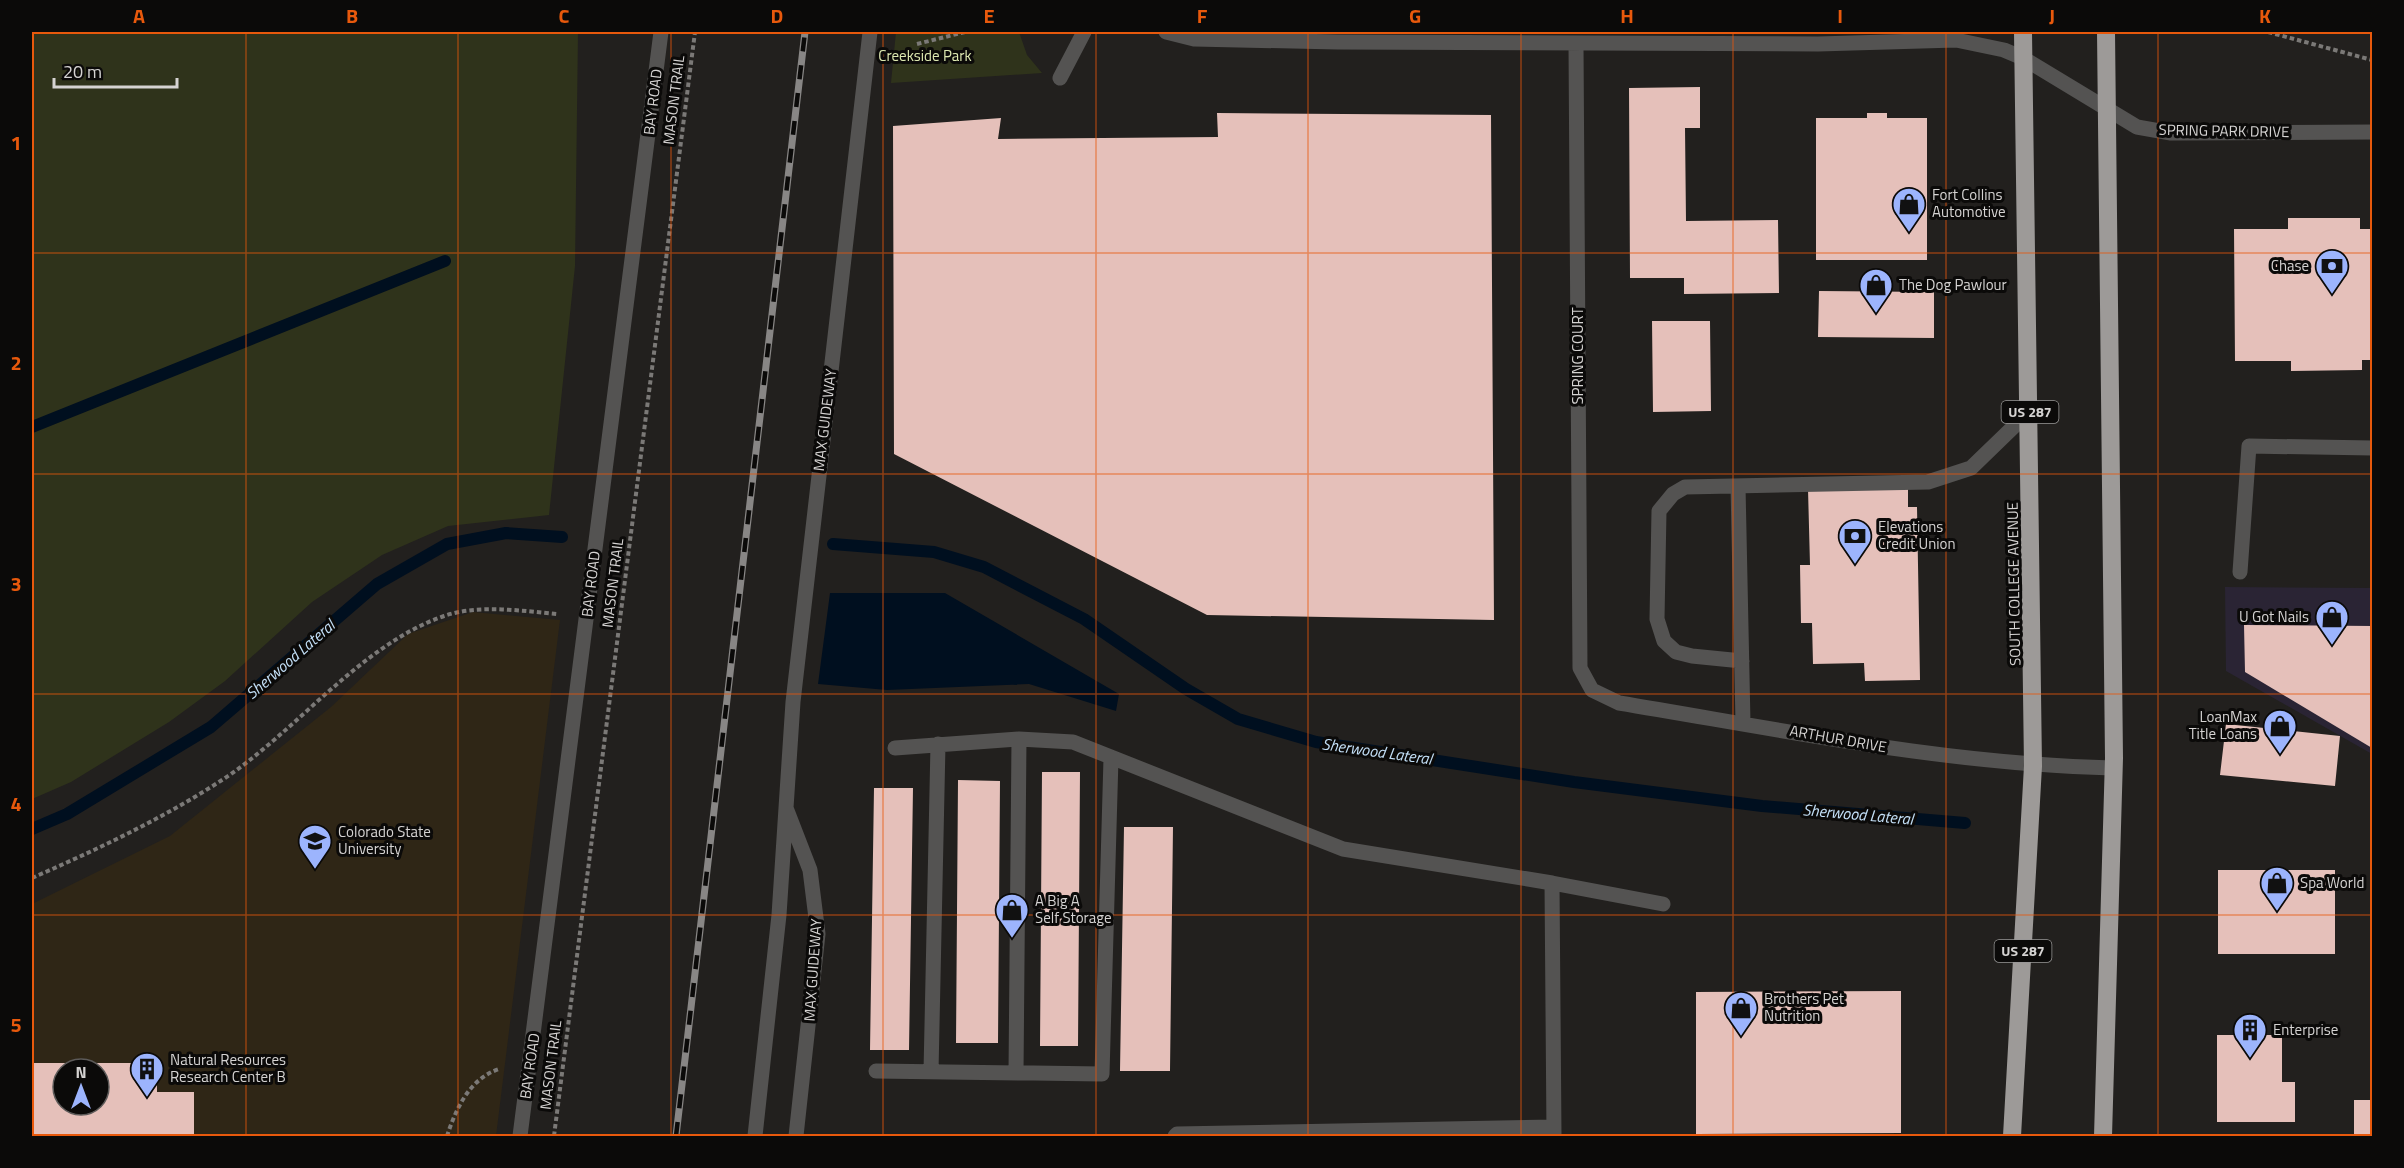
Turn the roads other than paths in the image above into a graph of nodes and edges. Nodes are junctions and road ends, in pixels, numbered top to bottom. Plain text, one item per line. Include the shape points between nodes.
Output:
1 (661, 32) edge
2 (870, 32) edge
3 (1084, 32) edge
4 (1166, 32) edge
5 (2023, 32) edge
6 (2106, 32) edge
7 (1576, 44) junction
8 (2023, 58) junction
9 (1060, 78) dead end
10 (2106, 110) junction
11 (2373, 132) edge
12 (2030, 411) junction
13 (2373, 448) edge
14 (1738, 486) junction
15 (2240, 572) dead end
16 (1742, 661) junction
17 (1580, 668) joint
18 (1743, 723) junction
19 (1019, 739) junction
20 (938, 744) junction
21 (895, 747) dead end
22 (1111, 758) junction
23 (2033, 766) junction
24 (2112, 768) junction
25 (786, 808) junction
26 (1552, 883) junction
27 (1664, 904) dead end
28 (876, 1071) dead end
29 (931, 1072) junction
30 (1016, 1073) junction
31 (1554, 1132) edge
32 (520, 1137) edge
33 (755, 1137) edge
34 (796, 1137) edge
35 (1175, 1137) edge
36 (2012, 1137) edge
37 (2103, 1137) edge

1 - 32 street, BAY ROAD
2 - 25 street, MAX GUIDEWAY via 793,702
3 - 9 street
4 - 7 street, SPRING PARK DRIVE via 1194,39
5 - 8 highway, SOUTH COLLEGE AVENUE / US 287
6 - 10 highway
7 - 8 street, SPRING PARK DRIVE via 1956,40
7 - 17 street, SPRING COURT
8 - 10 street, SPRING PARK DRIVE
8 - 12 highway, SOUTH COLLEGE AVENUE / US 287
10 - 11 street, SPRING PARK DRIVE via 2137,127 2171,133
10 - 24 highway
12 - 14 street via 1971,468 1928,482
12 - 23 highway, SOUTH COLLEGE AVENUE / US 287
13 - 15 street via 2249,446
14 - 16 street
14 - 16 street via 1685,487 1659,511 1657,619 1664,641 1676,652
16 - 18 street
17 - 18 street, ARTHUR DRIVE via 1592,690 1619,702
18 - 23 street, ARTHUR DRIVE via 1916,752
19 - 20 street
19 - 22 street via 1073,742
19 - 30 street
20 - 21 street
20 - 29 street
22 - 26 street via 1343,849
22 - 30 street via 1102,1074
23 - 24 street, ARTHUR DRIVE
23 - 36 highway, SOUTH COLLEGE AVENUE / US 287
24 - 37 highway
25 - 33 street, MAX GUIDEWAY via 779,915
25 - 34 street, MAX GUIDEWAY via 810,870 818,934
26 - 27 street
26 - 31 street
28 - 29 street
29 - 30 street
31 - 35 street

